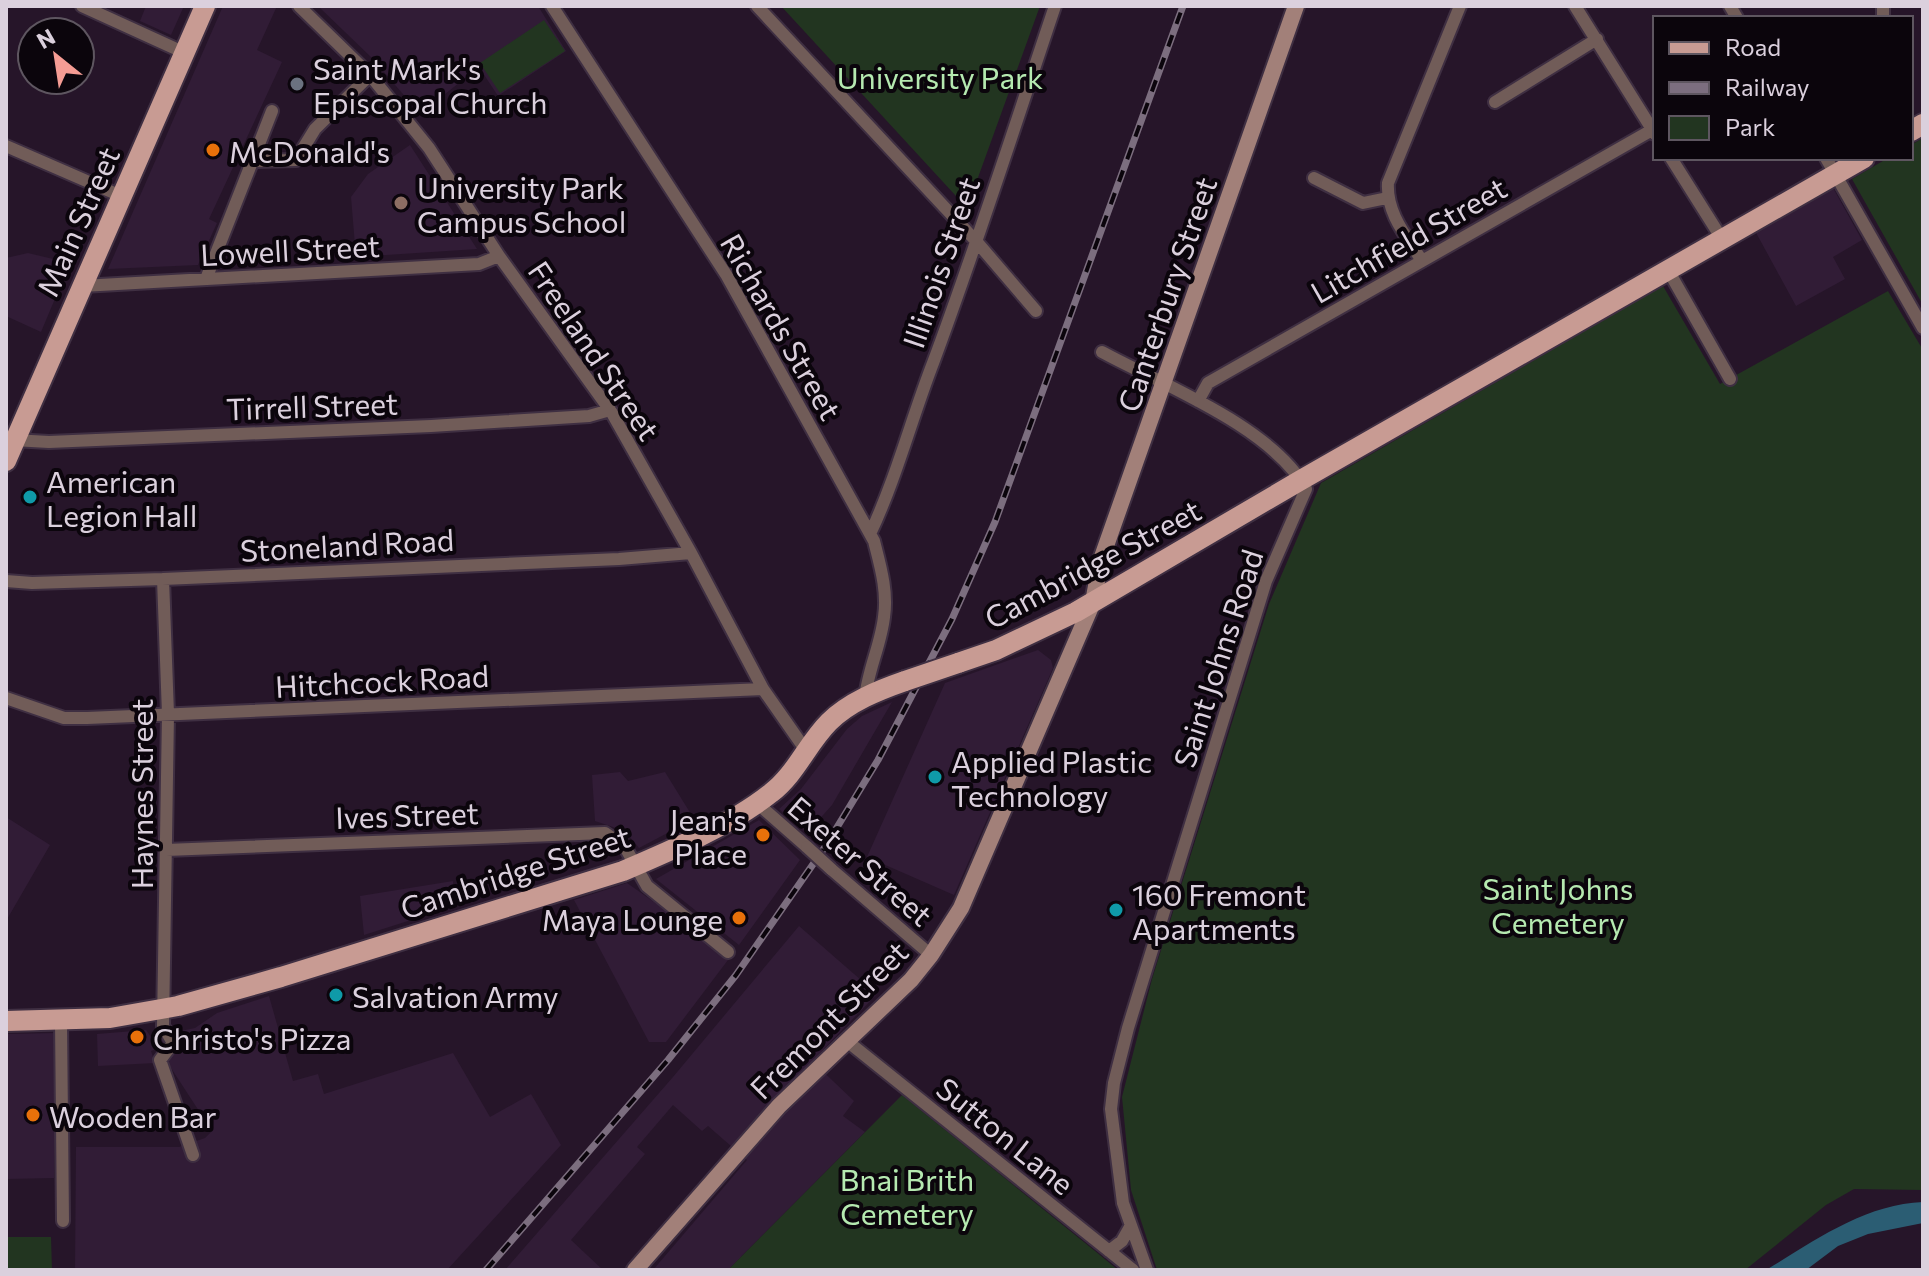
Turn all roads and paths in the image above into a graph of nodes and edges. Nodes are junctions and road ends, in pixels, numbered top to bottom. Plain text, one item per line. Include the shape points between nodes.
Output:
1 (82, 6) edge
2 (205, 6) edge
3 (299, 6) edge
4 (552, 6) edge
5 (757, 6) edge
6 (1055, 6) edge
7 (1296, 6) edge
8 (1460, 6) edge
9 (1575, 6) edge
10 (1597, 39) junction
11 (185, 53) junction
12 (370, 75) junction
13 (1495, 102) dead end
14 (272, 111) dead end
15 (1653, 130) edge
16 (1653, 133) edge
17 (6, 146) edge
18 (1672, 160) edge
19 (1856, 160) edge
20 (253, 161) junction
21 (1831, 166) edge
22 (1314, 178) dead end
23 (121, 196) junction
24 (1387, 198) junction
25 (1722, 239) junction
26 (976, 241) junction
27 (499, 256) junction
28 (1422, 261) junction
29 (1668, 270) junction
30 (206, 279) junction
31 (82, 286) junction
32 (1036, 311) dead end
33 (1923, 328) edge
34 (1102, 352) dead end
35 (1730, 379) dead end
36 (1164, 383) junction
37 (1198, 401) junction
38 (610, 410) junction
39 (11, 439) edge
40 (6, 461) edge
41 (1301, 480) junction
42 (870, 534) junction
43 (691, 553) junction
44 (163, 579) junction
45 (6, 581) edge
46 (1093, 602) junction
47 (763, 689) junction
48 (6, 698) edge
49 (865, 698) junction
50 (168, 714) junction
51 (807, 752) junction
52 (757, 803) junction
53 (166, 850) junction
54 (637, 865) junction
55 (728, 952) dead end
56 (931, 955) junction
57 (164, 1010) junction
58 (6, 1021) edge
59 (61, 1021) junction
60 (847, 1041) junction
61 (193, 1155) dead end
62 (63, 1221) dead end
63 (1130, 1227) junction
64 (1109, 1251) junction
65 (635, 1270) edge
66 (1133, 1270) edge
67 (1147, 1270) edge

1 - 11 street
2 - 11 main road, Main Street
3 - 12 street, Freeland Street
4 - 42 street, Richards Street via 727,276
5 - 26 street
6 - 26 street, Illinois Street
7 - 36 street, Canterbury Street
8 - 24 street via 1388,183
9 - 10 street
10 - 13 street
10 - 15 street
11 - 23 main road, Main Street
12 - 20 street via 315,129 296,160
12 - 27 street, Freeland Street via 429,148
14 - 20 street
16 - 28 street, Litchfield Street
17 - 23 street
18 - 25 street
19 - 21 main road, Cambridge Street
20 - 30 street
21 - 25 main road, Cambridge Street
21 - 33 street
22 - 24 street via 1363,203
23 - 31 main road, Main Street
24 - 28 street
25 - 29 main road, Cambridge Street
26 - 32 street
26 - 42 street, Illinois Street
27 - 30 street, Lowell Street via 479,264
27 - 38 street, Freeland Street
28 - 37 street, Litchfield Street via 1208,383
29 - 35 street
29 - 41 main road, Cambridge Street
30 - 31 street, Lowell Street
31 - 39 main road, Main Street
34 - 36 street
36 - 37 street
36 - 46 street, Canterbury Street via 1101,560
37 - 41 street via 1271,448
38 - 39 street, Tirrell Street via 589,416 431,426 49,442
38 - 43 street, Freeland Street
39 - 40 main road, Main Street
41 - 46 main road, Cambridge Street
41 - 63 street, Saint Johns Road via 1306,489 1266,581 1114,1083 1114,1136
42 - 49 street, Richards Street via 885,601
43 - 44 street, Stoneland Road
43 - 47 street, Freeland Street
44 - 45 street, Stoneland Road
44 - 50 street, Haynes Street
46 - 49 main road, Cambridge Street, bridge via 996,650
46 - 56 street, Fremont Street via 961,908
47 - 50 street, Hitchcock Road
47 - 51 street, Freeland Street
48 - 50 street, Hitchcock Road via 64,718
49 - 51 main road, Cambridge Street via 828,723
50 - 53 street, Haynes Street
51 - 52 main road, Cambridge Street via 784,782
52 - 54 main road, Cambridge Street
52 - 56 street, Exeter Street, bridge
53 - 54 street, Ives Street via 605,833 625,847
53 - 57 street, Haynes Street
54 - 55 street, Ives Street via 647,886
54 - 57 main road, Cambridge Street
56 - 60 street, Fremont Street
57 - 59 main road, Cambridge Street
57 - 61 street, Haynes Street via 163,1026 173,1043 160,1060
58 - 59 main road, Cambridge Street
59 - 62 street
60 - 64 street, Sutton Lane
60 - 65 street, Fremont Street via 779,1106
63 - 64 street
63 - 67 street, Saint Johns Road
64 - 66 street, Sutton Lane

